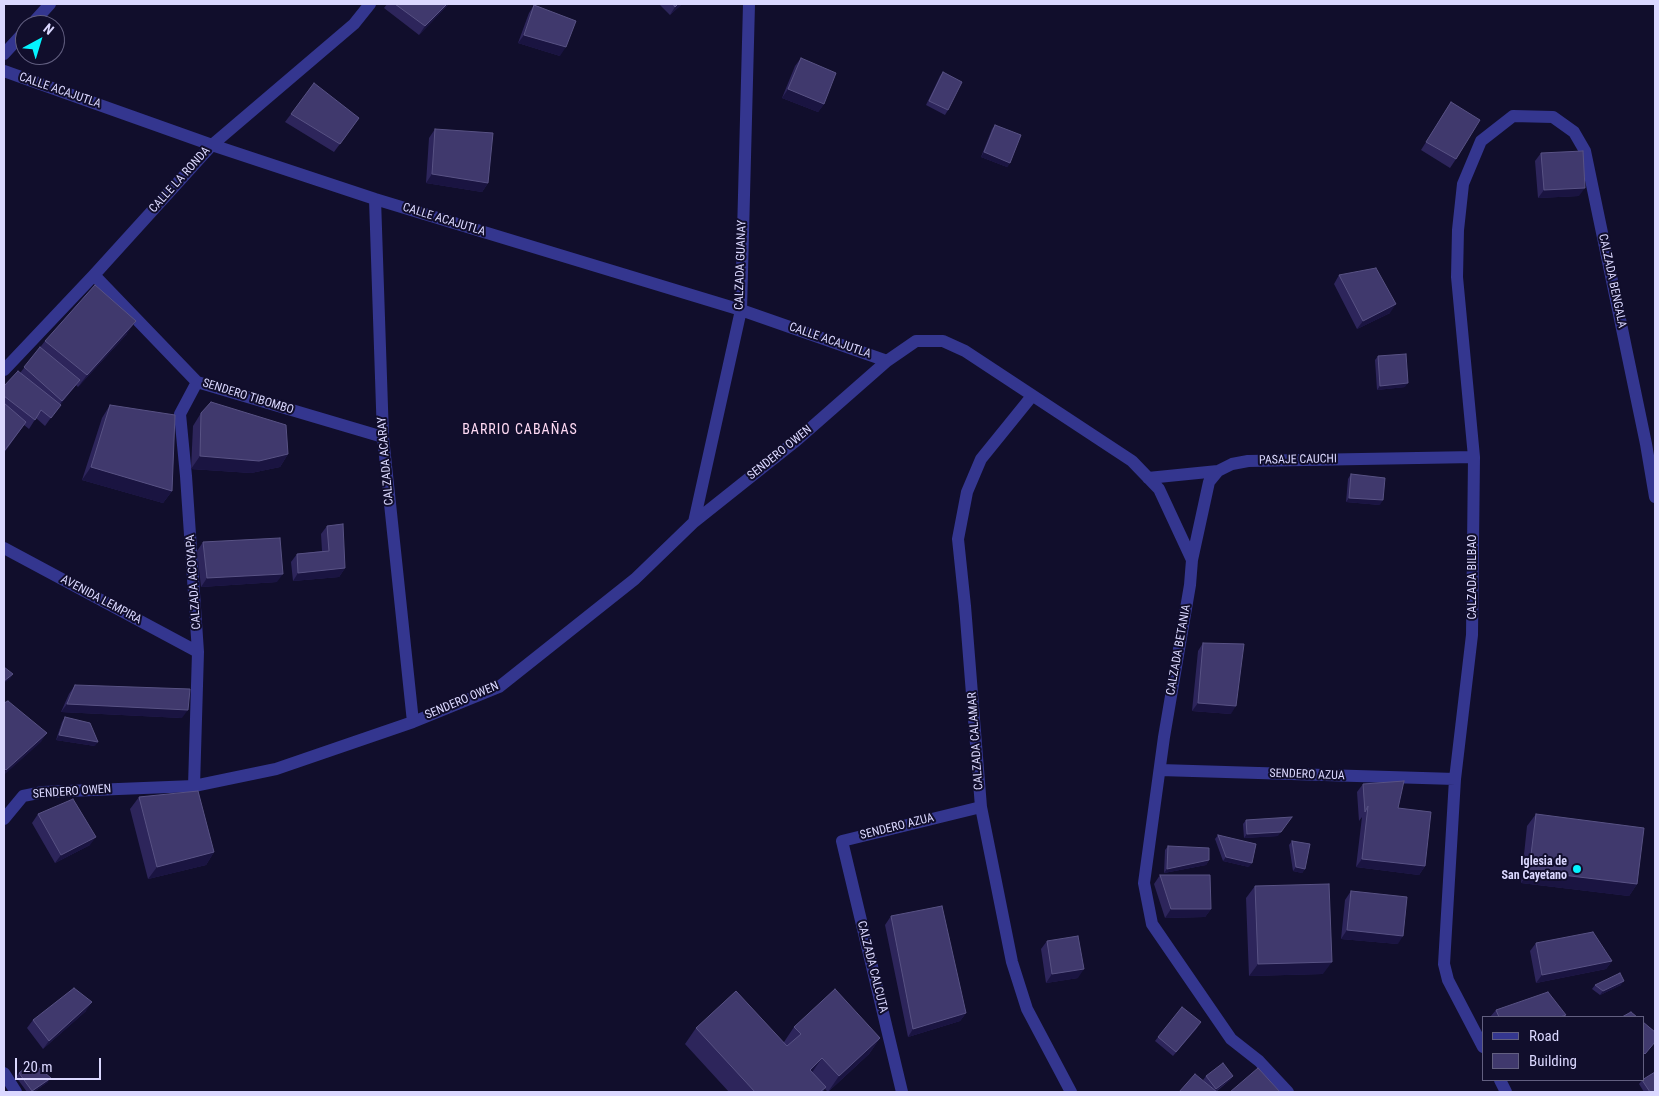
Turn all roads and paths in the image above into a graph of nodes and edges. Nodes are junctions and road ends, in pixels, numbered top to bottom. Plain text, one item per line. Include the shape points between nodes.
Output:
1 (50, 4) edge
2 (370, 4) edge
3 (749, 4) edge
4 (40, 15) edge
5 (15, 42) edge
6 (4, 54) edge
7 (4, 71) edge
8 (1513, 116) joint
9 (212, 145) junction
10 (375, 199) junction
11 (94, 275) junction
12 (741, 310) junction
13 (887, 361) junction
14 (4, 370) edge
15 (197, 382) junction
16 (1032, 396) junction
17 (383, 437) junction
18 (1474, 457) junction
19 (1218, 471) junction
20 (1148, 478) junction
21 (1655, 497) edge
22 (694, 522) junction
23 (4, 548) edge
24 (1192, 560) junction
25 (198, 652) junction
26 (413, 722) junction
27 (1160, 770) junction
28 (1455, 779) junction
29 (194, 786) junction
30 (981, 807) junction
31 (5, 812) edge
32 (842, 841) joint
33 (1482, 1045) edge
34 (4, 1073) edge
35 (16, 1092) edge
36 (902, 1092) edge
37 (1071, 1092) edge
38 (1288, 1092) edge

1 - 4 street
2 - 9 street, CALLE LA RONDA via 354,24
3 - 12 street, CALZADA GUANAY
5 - 6 street
7 - 9 street, CALLE ACAJUTLA
8 - 18 street, CALZADA BILBAO via 1481,141 1463,184 1457,277
8 - 21 street, CALZADA BENGALA via 1553,116 1574,132 1585,151
9 - 10 street, CALLE ACAJUTLA
9 - 11 street, CALLE LA RONDA
10 - 12 street, CALLE ACAJUTLA
10 - 17 street, CALZADA ACARAY
11 - 14 street, CALLE LA RONDA
11 - 15 street, SENDERO TIBOMBO
12 - 13 street, CALLE ACAJUTLA
12 - 22 street, CALZADA GUANAY
13 - 16 street, CALZADA BETANIA via 916,341 943,341 965,351
13 - 22 street, SENDERO OWEN via 797,440
15 - 17 street, SENDERO TIBOMBO
15 - 25 street, CALZADA ACOYAPA via 180,414
16 - 20 street, CALZADA BETANIA via 1132,461
16 - 30 street, CALZADA CALAMAR via 981,459 968,492 958,539
17 - 26 street, CALZADA ACARAY
18 - 19 street, PASAJE CAUCHI via 1248,461
18 - 28 street, CALZADA BILBAO via 1472,635
19 - 20 street, PASAJE CAUCHI
19 - 24 street via 1209,482
20 - 24 street, CALZADA BETANIA via 1159,489
22 - 26 street, SENDERO OWEN via 635,579 499,687
23 - 25 street, AVENIDA LEMPIRA
24 - 27 street, CALZADA BETANIA
25 - 29 street, CALZADA ACOYAPA
26 - 29 street, SENDERO OWEN via 276,769
27 - 28 street, SENDERO AZUA
27 - 38 street, CALZADA BETANIA via 1144,883 1152,924 1231,1038 1259,1060
28 - 33 street, CALZADA BILBAO via 1444,964 1448,980
29 - 31 street, SENDERO OWEN via 43,792 24,796
30 - 32 street, SENDERO AZUA
30 - 37 street, CALZADA CALAMAR via 1012,962 1027,1009
32 - 36 street, CALZADA CALCUTA
34 - 35 street

